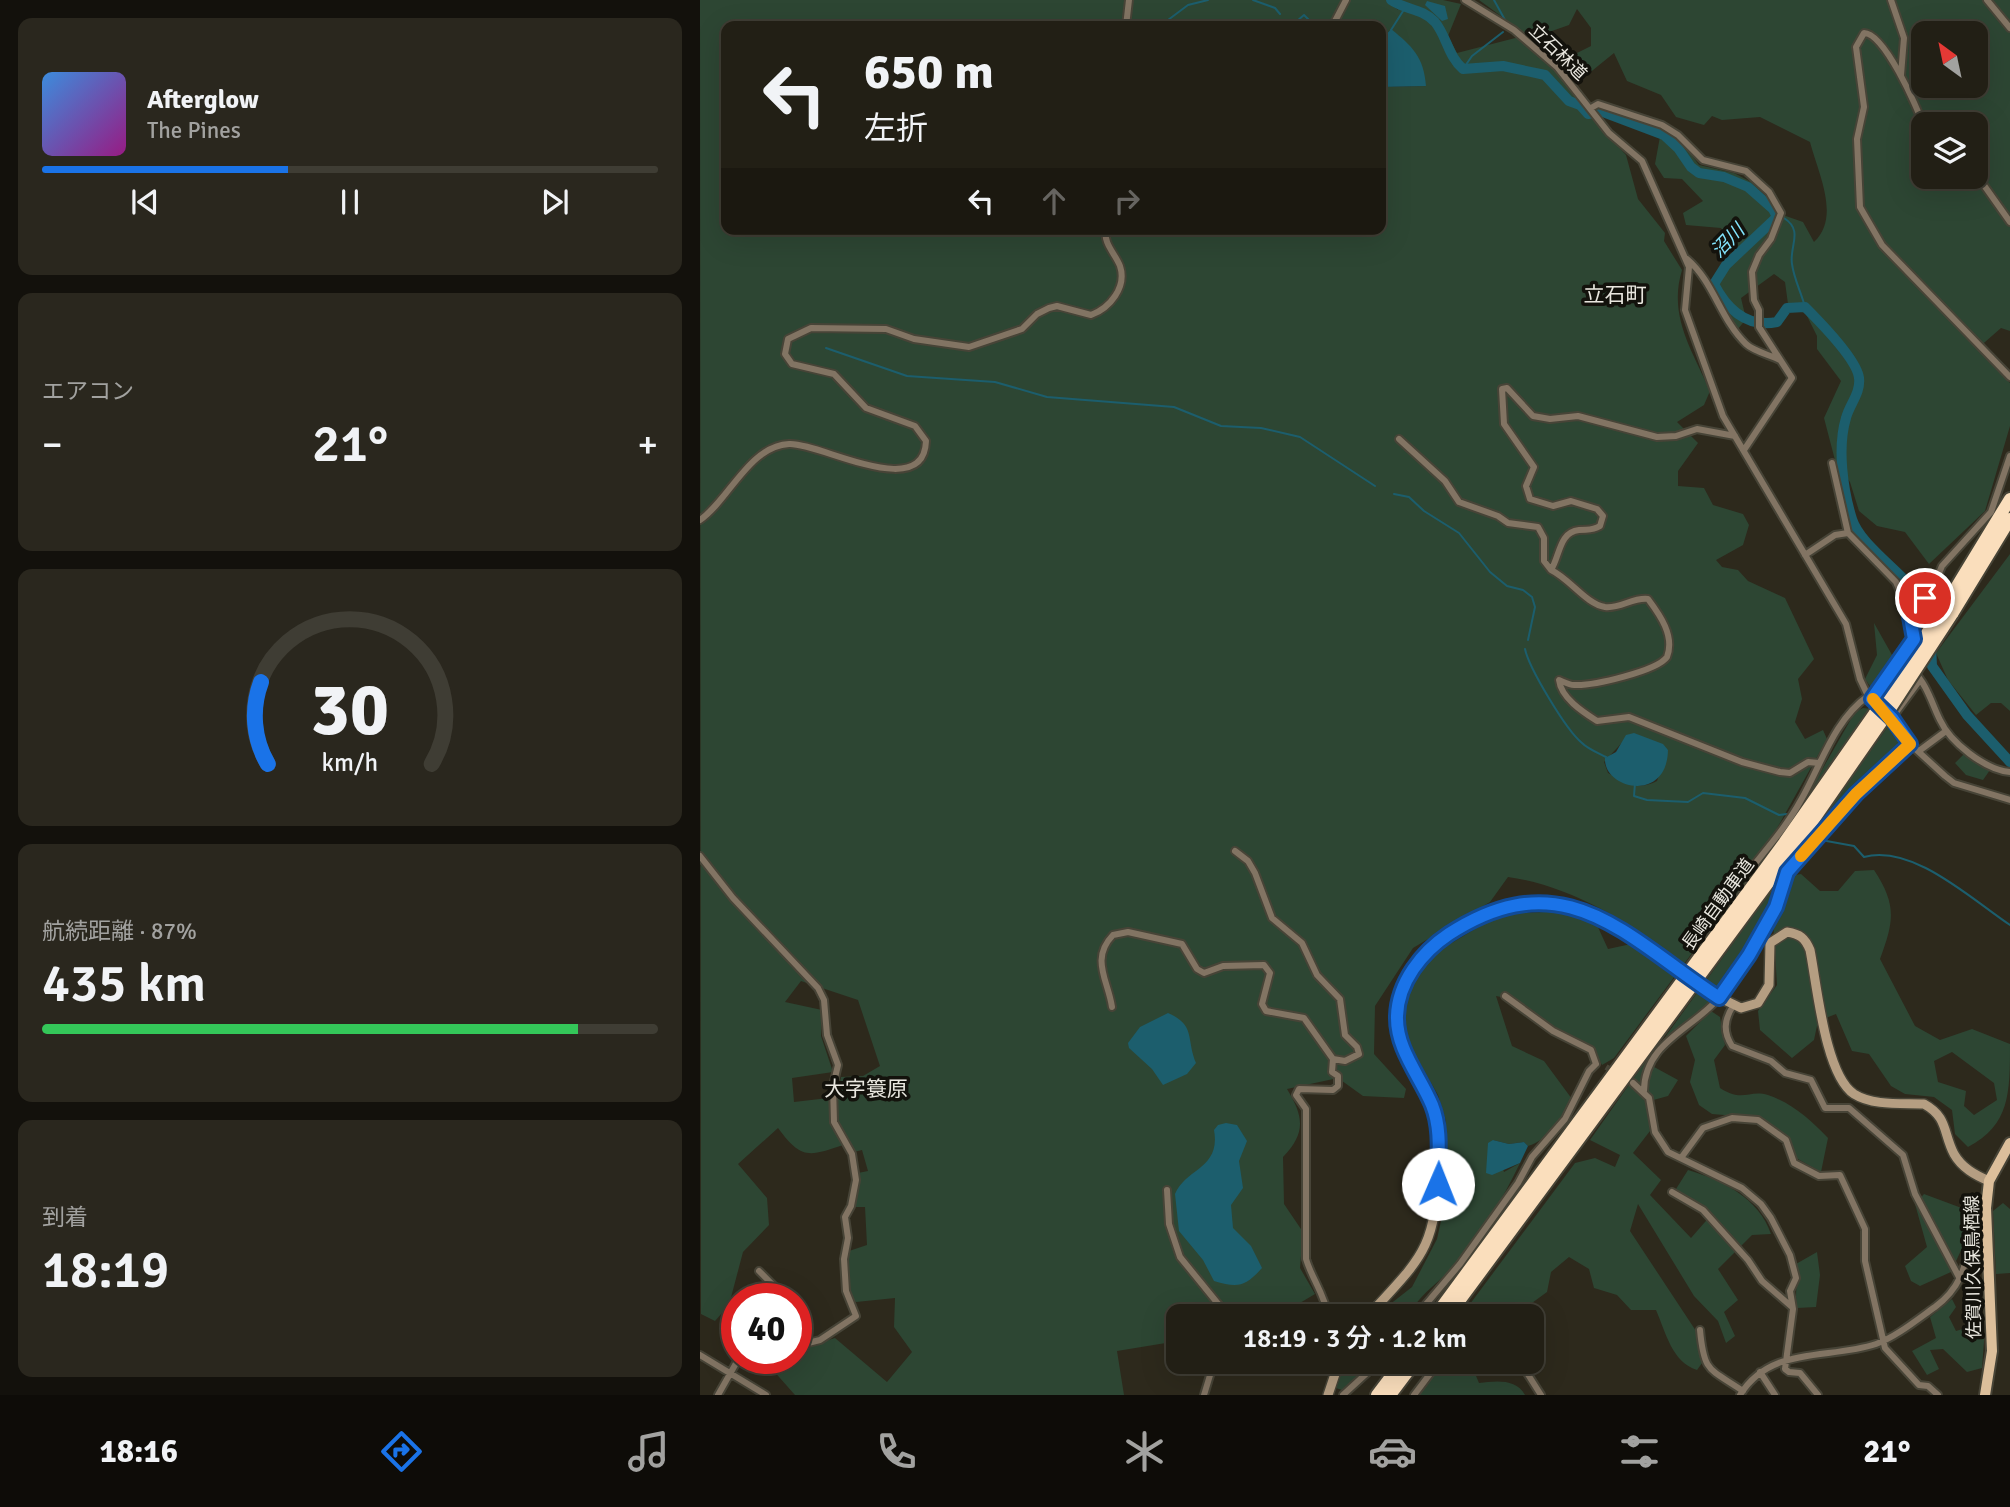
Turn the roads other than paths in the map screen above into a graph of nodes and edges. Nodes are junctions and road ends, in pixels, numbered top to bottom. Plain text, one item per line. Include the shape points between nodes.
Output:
1 (1129, 0) edge
2 (1346, 0) edge
3 (1465, 0) edge
4 (1891, 0) edge
5 (1987, 0) edge
6 (1127, 21) edge
7 (1335, 21) edge
8 (2010, 28) edge
9 (1901, 77) junction
10 (1591, 108) junction
11 (1917, 112) edge
12 (1987, 189) edge
13 (2010, 222) edge
14 (1106, 235) edge
15 (1686, 258) junction
16 (1780, 360) junction
17 (2010, 377) edge
18 (1735, 436) junction
19 (1399, 439) dead end
20 (1744, 450) junction
21 (2010, 456) edge
22 (1832, 463) dead end
23 (2010, 499) edge
24 (2010, 519) edge
25 (700, 520) edge
26 (1848, 533) junction
27 (1805, 555) junction
28 (1551, 569) junction
29 (1931, 592) junction
30 (1949, 609) junction
31 (1910, 617) junction
32 (1914, 639) junction
33 (1900, 661) junction
34 (1920, 680) junction
35 (1870, 697) junction
36 (1884, 717) junction
37 (1947, 731) junction
38 (1910, 744) junction
39 (1919, 751) junction
40 (1820, 767) junction
41 (2010, 772) edge
42 (1850, 788) dead end
43 (1856, 794) junction
44 (2010, 800) edge
45 (1235, 851) dead end
46 (700, 856) edge
47 (1753, 866) dead end
48 (1505, 996) dead end
49 (1717, 996) junction
50 (1733, 1006) junction
51 (1112, 1007) dead end
52 (1333, 1059) junction
53 (1596, 1064) junction
54 (1606, 1067) tunnel mouth
55 (1633, 1083) tunnel mouth
56 (1644, 1091) junction
57 (2010, 1143) edge
58 (1681, 1158) junction
59 (1989, 1181) junction
60 (1167, 1190) dead end
61 (1672, 1192) dead end
62 (1986, 1208) junction
63 (759, 1271) dead end
64 (1960, 1279) junction
65 (771, 1283) edge
66 (1218, 1304) edge
67 (1326, 1304) edge
68 (1379, 1304) edge
69 (1433, 1304) edge
70 (1433, 1304) edge
71 (1457, 1304) edge
72 (1793, 1309) junction
73 (1700, 1330) dead end
74 (1884, 1340) junction
75 (812, 1342) edge
76 (700, 1354) edge
77 (1784, 1361) junction
78 (721, 1367) edge
79 (1760, 1372) junction
80 (729, 1374) edge
81 (732, 1374) edge
82 (1210, 1374) edge
83 (1335, 1374) edge
84 (1366, 1374) edge
85 (1393, 1374) edge
86 (1406, 1374) edge
87 (1430, 1374) edge
88 (1528, 1374) edge
89 (1742, 1393) edge
90 (718, 1395) edge
91 (766, 1395) edge
92 (1204, 1395) edge
93 (1328, 1395) edge
94 (1343, 1395) edge
95 (1377, 1395) edge
96 (1390, 1395) edge
97 (1414, 1395) edge
98 (1541, 1395) edge
99 (1775, 1395) edge
100 (1818, 1395) edge
101 (1938, 1395) edge
102 (1985, 1395) edge

1 - 6 street
2 - 7 street
3 - 10 street, 立石林道 via 1557,66
4 - 9 street via 1904,38
5 - 8 street
9 - 11 street
9 - 17 street via 1876,38 1867,32 1861,36 1856,47 1864,107 1857,139 1860,207 1882,245
10 - 15 street, 立石林道 via 1609,133 1642,161
10 - 16 street via 1598,104 1662,125 1697,156 1746,172 1769,192 1782,213 1752,272 1758,323
12 - 13 street
14 - 25 street via 1121,278 1115,297 1091,315 1049,307 1023,329 969,346 914,339 886,329 830,327 796,333 785,345 792,364 834,374 866,408 915,426 926,441 926,450 917,463 885,469 808,446 785,444 763,454
15 - 16 street via 1703,276 1725,321 1744,343
15 - 18 street via 1690,274 1685,310 1723,416
16 - 20 street via 1792,378
18 - 20 street
18 - 28 street via 1698,429 1657,437 1578,416 1533,416 1507,388 1502,389 1504,424 1534,467 1526,486 1530,499 1553,506 1571,501 1604,516 1600,526 1564,538
19 - 28 street via 1445,481 1459,502 1508,523 1538,527 1544,538 1544,561
20 - 27 street
21 - 29 street via 1991,512 1942,566
22 - 26 street
23 - 30 highway, 長崎自動車道
24 - 30 highway, 長崎自動車道
26 - 27 street via 1835,535
26 - 31 street via 1896,582
27 - 35 street via 1846,624 1860,679
28 - 40 street via 1602,607 1647,599 1662,619 1670,642 1667,657 1656,665 1589,684 1559,680 1580,710 1597,721 1629,717 1742,762 1780,772 1790,773 1808,762
29 - 31 street
29 - 32 street via 1936,602
30 - 36 highway, 長崎自動車道, bridge
31 - 32 street
32 - 33 street
33 - 34 street
33 - 35 street
34 - 36 street
34 - 37 street
35 - 36 street
35 - 40 street via 1853,707
36 - 38 street
36 - 69 highway, 長崎自動車道
36 - 71 highway, 長崎自動車道 via 1793,849
37 - 39 street
37 - 41 street via 1988,765
38 - 39 street
38 - 43 street
39 - 44 street via 1954,783
40 - 47 street
42 - 43 street
43 - 49 street via 1787,872 1776,907 1749,955
45 - 52 street via 1248,861 1272,918 1302,943 1317,975 1340,999 1345,1035 1360,1052 1345,1061
46 - 75 street via 824,1000 827,1035 838,1065 833,1086 834,1122 852,1154 856,1180 845,1217 844,1259 846,1291 856,1316
48 - 53 street via 1553,1031 1591,1050
49 - 50 street
49 - 56 street via 1658,1048 1647,1068
49 - 68 street, bridge via 1632,933 1578,909 1533,902 1510,906 1431,947 1419,960 1397,1017 1405,1052 1437,1121 1437,1206 1422,1255
50 - 59 street via 1749,1007 1764,996 1769,985 1770,943 1787,932 1798,933 1810,950 1834,1065 1846,1087 1868,1100 1932,1108 1946,1124 1954,1154 1963,1167
50 - 64 street via 1725,1022 1732,1046 1771,1061 1791,1076 1811,1080 1825,1108 1849,1108 1903,1155 1915,1194
51 - 52 street via 1100,965 1113,935 1128,932 1177,942 1204,973 1223,966 1264,965 1270,973 1262,1007 1272,1014 1304,1018
52 - 67 street via 1338,1086 1333,1090 1306,1087 1296,1095 1306,1109 1306,1259
53 - 54 street
53 - 70 street via 1565,1119 1532,1157
55 - 56 street
56 - 58 street via 1657,1136 1668,1152
57 - 59 main road, 佐賀川久保鳥栖線
58 - 72 street via 1742,1188 1767,1212 1794,1265
58 - 74 street via 1703,1128 1732,1118 1758,1120 1786,1140 1794,1163 1819,1176 1840,1175 1865,1229 1866,1261
59 - 62 main road, 佐賀川久保鳥栖線
60 - 66 street via 1170,1224 1180,1257
61 - 72 street via 1703,1210 1762,1281
62 - 64 street via 1977,1220
62 - 102 main road, 佐賀川久保鳥栖線 via 1992,1351
63 - 65 street
64 - 74 street via 1939,1304
72 - 77 street
73 - 89 street via 1703,1360
74 - 77 street
74 - 101 street via 1892,1358 1919,1385
76 - 78 street
77 - 79 street
77 - 100 street via 1788,1372 1800,1373
79 - 89 street
79 - 99 street
80 - 90 street
81 - 91 street
82 - 92 street
83 - 93 street
84 - 94 street
85 - 95 highway
86 - 96 highway
87 - 97 street
88 - 98 street

